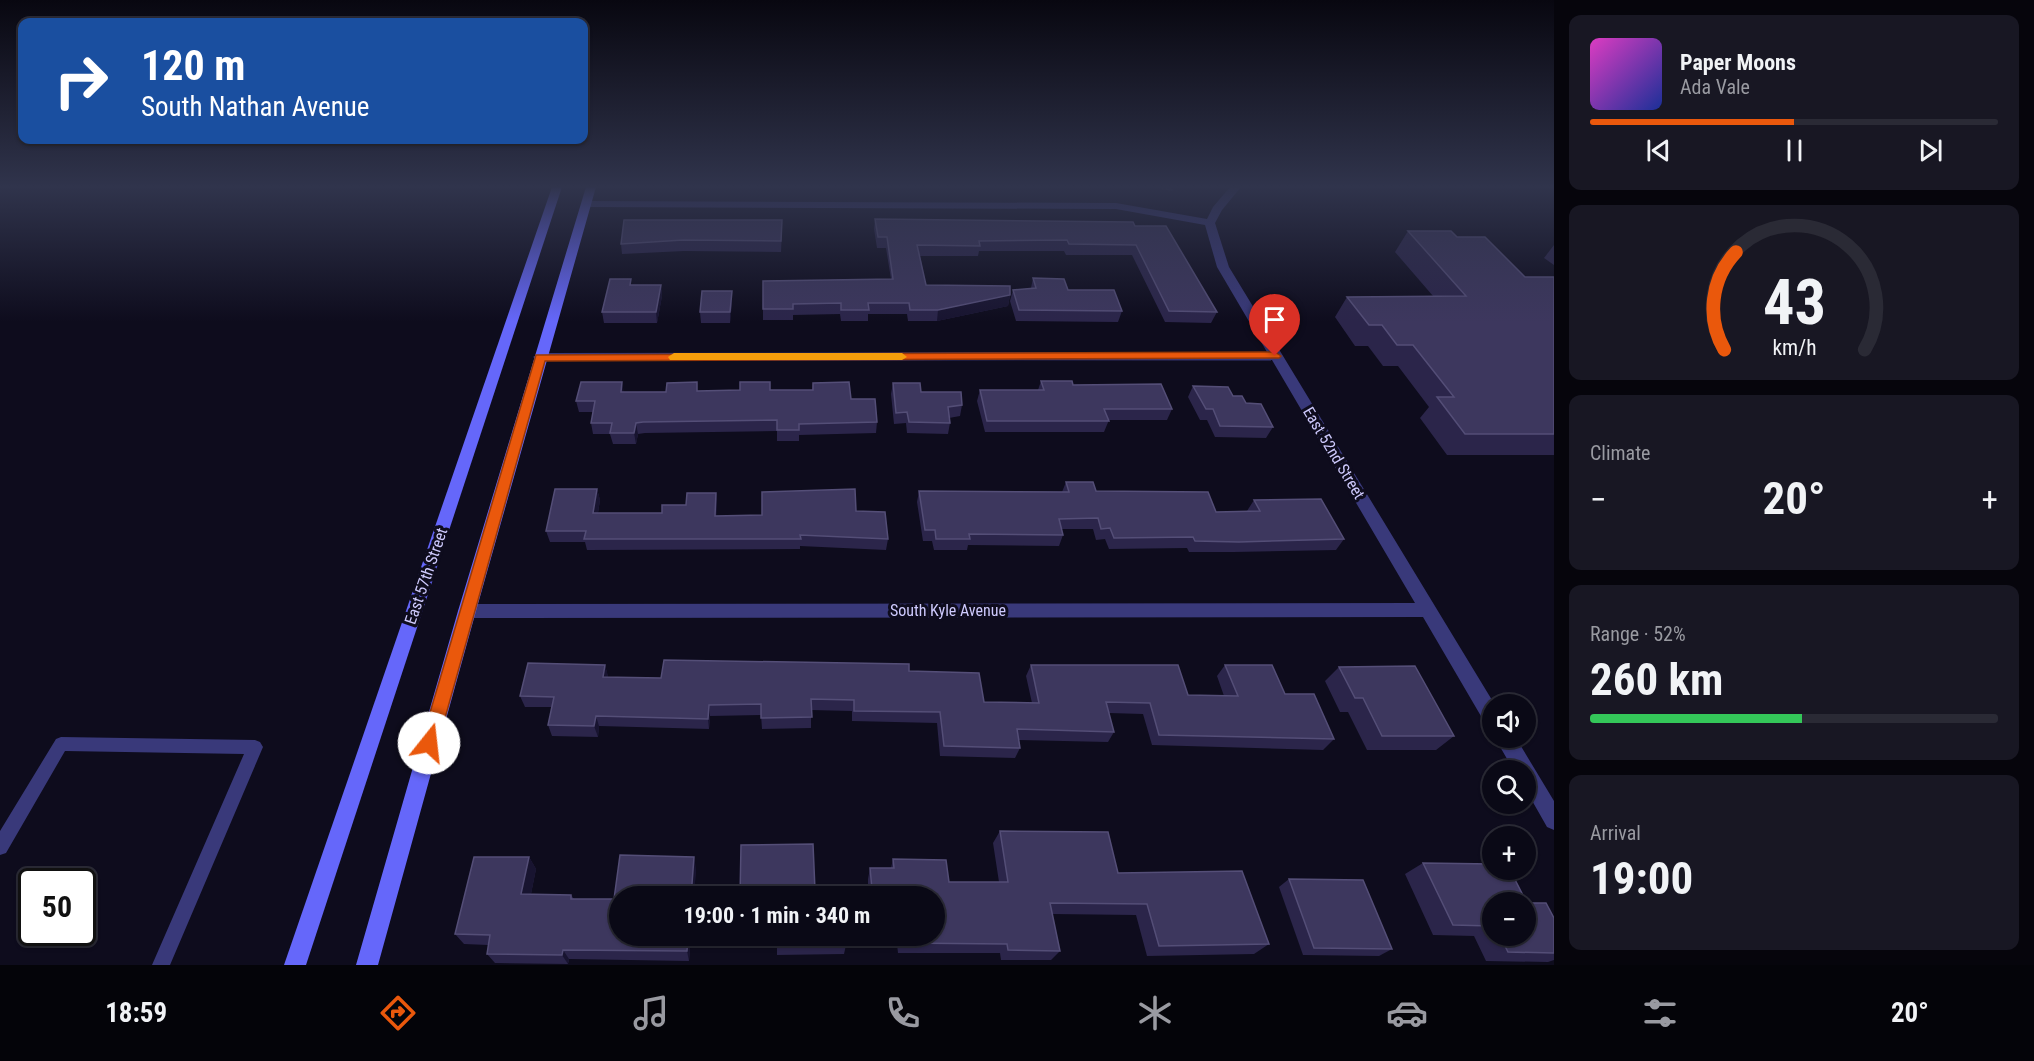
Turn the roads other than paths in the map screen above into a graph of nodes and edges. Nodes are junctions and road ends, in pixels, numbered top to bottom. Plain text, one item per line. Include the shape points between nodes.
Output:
1 (542, 232) edge
2 (578, 232) edge
3 (1213, 232) edge
4 (1275, 356) junction
5 (540, 357) junction
6 (467, 610) junction
7 (1428, 610) junction
8 (1482, 700) edge
9 (1536, 790) edge
10 (1554, 820) edge
11 (0, 847) edge
12 (161, 965) edge
13 (295, 965) edge
14 (367, 965) edge

1 - 13 main road, East 57th Street
2 - 5 main road
3 - 4 street, East 52nd Street via 1223,267
4 - 5 street
4 - 7 street, East 52nd Street
5 - 6 main road
6 - 7 street, South Kyle Avenue
6 - 14 main road
7 - 8 street, East 52nd Street
9 - 10 street
11 - 12 lane via 62,744 255,747

